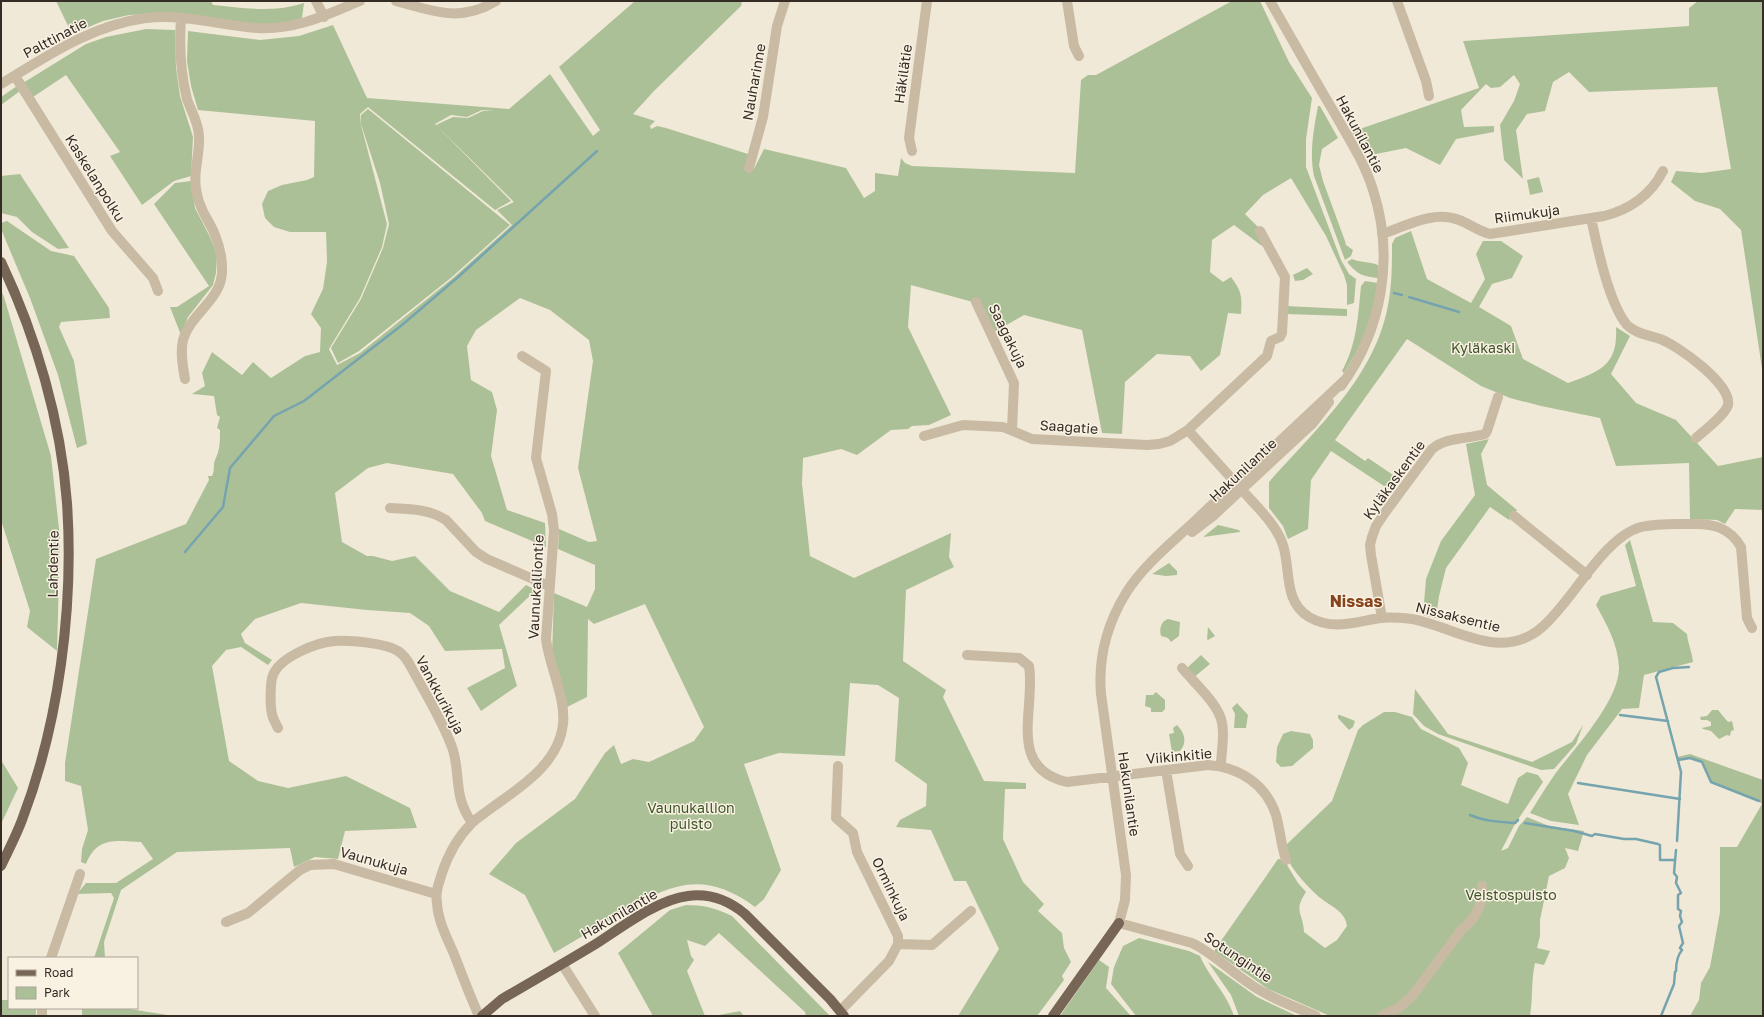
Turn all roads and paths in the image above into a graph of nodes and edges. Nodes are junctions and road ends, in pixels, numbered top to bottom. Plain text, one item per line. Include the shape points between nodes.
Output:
1 (316, 1) edge
2 (360, 1) edge
3 (396, 1) edge
4 (496, 1) edge
5 (785, 1) edge
6 (927, 1) edge
7 (1067, 1) edge
8 (1270, 1) edge
9 (1397, 1) edge
10 (324, 17) junction
11 (181, 18) junction
12 (1079, 56) dead end
13 (15, 76) junction
14 (1, 84) edge
15 (1429, 96) dead end
16 (912, 151) dead end
17 (749, 168) dead end
18 (1663, 171) dead end
19 (1591, 218) junction
20 (1260, 231) dead end
21 (1382, 234) junction
22 (1, 262) edge
23 (158, 291) dead end
24 (976, 302) dead end
25 (522, 356) dead end
26 (186, 379) dead end
27 (1498, 397) dead end
28 (1012, 430) junction
29 (1188, 430) junction
30 (924, 436) dead end
31 (1696, 438) dead end
32 (1239, 486) junction
33 (390, 508) dead end
34 (1514, 516) dead end
35 (1587, 575) junction
36 (549, 586) junction
37 (1382, 618) junction
38 (1752, 628) dead end
39 (967, 655) dead end
40 (1182, 668) dead end
41 (278, 728) dead end
42 (838, 766) dead end
43 (1221, 766) junction
44 (1166, 770) junction
45 (1112, 777) junction
46 (472, 823) junction
47 (1286, 860) dead end
48 (1, 866) edge
49 (1188, 866) dead end
50 (80, 874) dead end
51 (1482, 886) dead end
52 (436, 894) junction
53 (971, 911) dead end
54 (226, 922) dead end
55 (1119, 923) junction
56 (898, 944) junction
57 (51, 957) edge
58 (562, 964) junction
59 (842, 1013) edge
60 (481, 1016) edge
61 (595, 1016) edge
62 (853, 1016) edge
63 (1053, 1016) edge
64 (1316, 1016) edge
65 (1382, 1016) edge

1 - 10 street
2 - 10 street, Palttinatie
3 - 4 street via 450,14 465,14
5 - 17 street, Nauharinne via 777,26 763,117
6 - 16 street, Häkilätie via 909,138
7 - 12 street via 1074,46
8 - 21 street, Hakunilantie via 1361,160 1373,190
9 - 15 street
10 - 11 street, Palttinatie via 296,25 258,28
11 - 13 street, Palttinatie via 148,18 105,28 78,39
11 - 26 street via 179,51 182,77 199,136 197,193 204,215 217,240 222,268 221,284 217,293 193,319 183,341 182,359
13 - 14 street, Palttinatie
13 - 23 street, Kaskelanpolku via 112,231 153,278
18 - 19 street, Riimukuja via 1653,188 1636,203 1616,213
19 - 21 street, Riimukuja via 1490,234 1459,220 1434,217
19 - 31 street via 1603,268 1626,324 1632,330 1661,339 1683,351 1705,368 1727,397 1728,404 1724,412
20 - 29 street, Saagatie via 1285,277 1282,333 1280,337 1271,341 1267,356
21 - 32 street, Hakunilantie via 1384,267 1379,304 1364,347 1345,380
22 - 48 main road, Lahdentie via 32,335 48,393 61,453 67,503 68,550 66,617 53,712 22,820
24 - 28 street, Saagakuja via 1014,383
25 - 36 street, Vaunukalliontie via 546,371 536,458 554,530
27 - 37 street, Kyläkaskentie via 1485,434 1437,445 1376,526 1370,545
28 - 29 street, Saagatie via 1032,439 1147,445 1170,441
28 - 30 street, Saagatie via 1003,427 963,425
29 - 32 street
32 - 37 street, Nissaksentie via 1278,533 1283,545 1292,596 1299,608 1319,622 1331,625 1348,625
32 - 45 street, Hakunilantie via 1147,567 1132,584 1109,627 1102,656 1101,694
33 - 36 street via 416,509 441,517 481,555
34 - 35 street
35 - 37 street, Nissaksentie via 1542,626 1532,635 1518,641 1500,643 1481,640 1412,619
35 - 38 street, Nissaksentie via 1618,540 1640,527 1656,524 1711,524 1722,528 1736,539 1741,547 1747,618
36 - 46 street, Vaunukalliontie via 547,653 563,712 561,734 541,768
39 - 45 street, Viikinkitie via 1019,658 1029,666 1031,681 1028,748 1038,768 1047,775 1067,782
40 - 43 street via 1221,718
41 - 46 street, Vankkurikuja via 272,714 271,682 277,667 287,658 334,641 384,646 397,651 412,667 448,738 455,758 459,797
42 - 56 street, Orminkuja via 836,818 853,833 857,852 898,936
43 - 44 street, Viikinkitie
43 - 47 street, Viikinkitie via 1252,780 1266,795 1276,816
44 - 45 street, Viikinkitie
44 - 49 street via 1180,854
45 - 55 street, Hakunilantie via 1126,883 1123,912
46 - 52 street, Vaunukalliontie via 449,854
50 - 57 street
51 - 65 street via 1479,908 1471,922 1462,929 1413,995
52 - 54 street, Vaunukuja via 334,864 310,865 300,870 248,913
52 - 60 street, Vaunukalliontie via 441,925
53 - 56 street via 935,943
55 - 63 main road, Hakunilantie
55 - 64 street, Sotungintie via 1201,947 1257,989
56 - 59 street, Orminkuja via 889,961
58 - 59 main road, Hakunilantie via 662,904 688,896 709,896 726,901 745,914
58 - 60 main road, Hakunilantie via 502,999
58 - 61 street
59 - 62 main road, Hakunilantie

